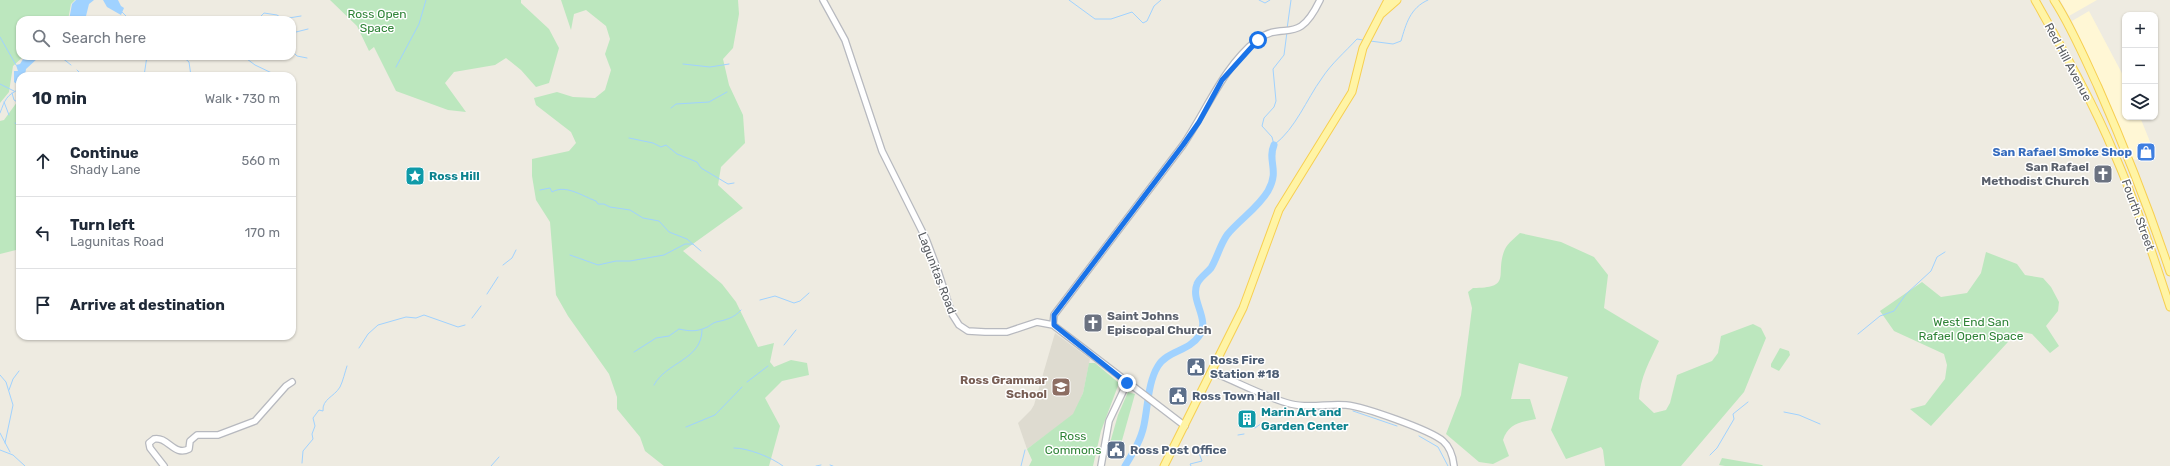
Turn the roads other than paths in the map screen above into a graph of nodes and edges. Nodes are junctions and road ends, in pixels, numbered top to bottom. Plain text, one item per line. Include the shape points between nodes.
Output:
1 (823, 0) edge
2 (1320, 0) edge
3 (1388, 0) edge
4 (1397, 0) edge
5 (2034, 0) edge
6 (2054, 0) edge
7 (1381, 14) junction
8 (2112, 119) joint
9 (2101, 125) joint
10 (2170, 272) edge
11 (2170, 307) edge
12 (1054, 325) junction
13 (1212, 372) junction
14 (292, 382) dead end
15 (1127, 383) junction
16 (1185, 426) junction
17 (164, 466) edge
18 (1102, 466) edge
19 (1164, 466) edge
20 (1454, 466) edge

1 - 12 street, Lagunitas Road via 844,40 882,151 926,239 952,314 959,325 968,331 1007,332 1038,322
2 - 12 street via 1306,23 1288,32 1273,33 1258,40 1222,80 1183,145 1054,315
3 - 7 main road
4 - 7 main road
5 - 9 main road, Red Hill Avenue via 2067,57
6 - 8 main road, Red Hill Avenue via 2068,20
7 - 13 main road via 1363,48 1352,92 1279,210 1247,300
8 - 10 main road, Fourth Street via 2149,210
9 - 11 main road, Fourth Street via 2136,208
12 - 15 street
13 - 16 main road
13 - 20 street via 1292,404 1346,405 1378,413 1437,436 1450,450
14 - 17 street via 254,421 218,435 197,435 190,440 189,449 185,451 176,449 160,439 154,439 149,443 150,448
15 - 16 street
15 - 18 street via 1109,420
16 - 19 main road

